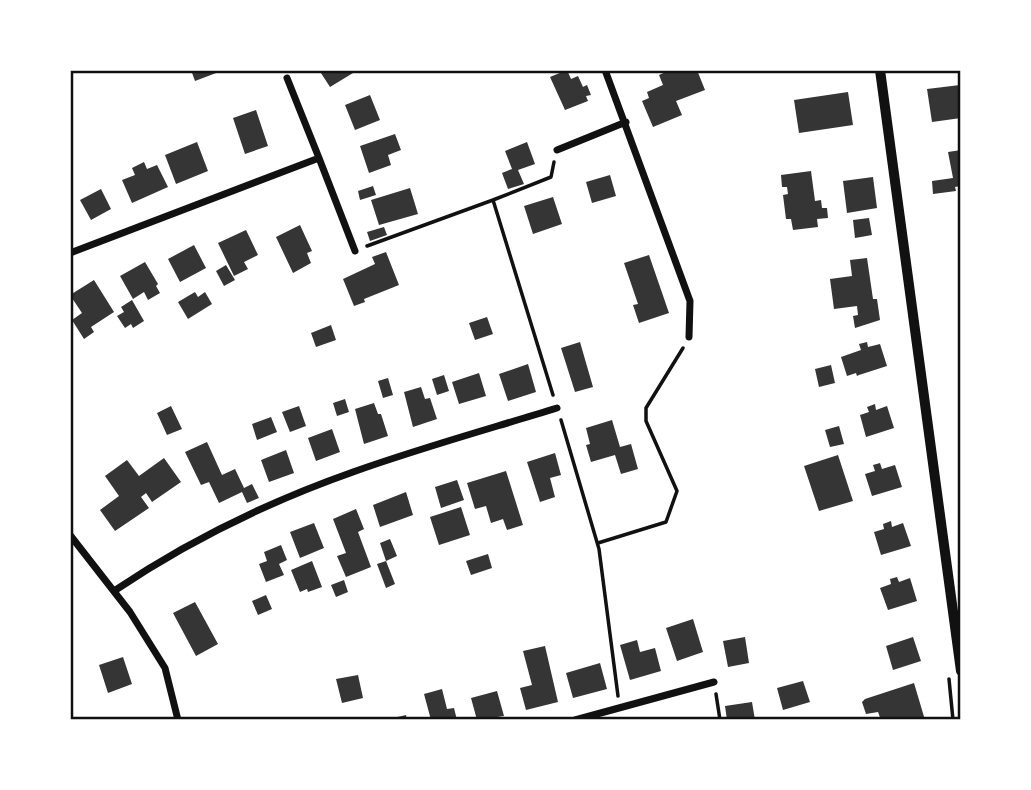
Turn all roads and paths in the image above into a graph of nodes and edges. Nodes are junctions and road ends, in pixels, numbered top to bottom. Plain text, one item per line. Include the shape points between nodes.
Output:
1 (605, 70) edge
2 (880, 70) edge
3 (287, 78) dead end
4 (626, 122) junction
5 (557, 150) dead end
6 (319, 158) junction
7 (551, 177) dead end
8 (492, 200) dead end
9 (355, 251) dead end
10 (70, 253) edge
11 (689, 337) joint
12 (557, 408) dead end
13 (70, 535) edge
14 (598, 543) dead end
15 (114, 591) junction
16 (958, 632) edge
17 (961, 671) edge
18 (714, 682) joint
19 (178, 720) edge
20 (575, 720) edge
21 (720, 720) edge

1 - 4 street
2 - 16 street
3 - 6 street
4 - 5 street
4 - 11 street via 690,301
6 - 9 street
6 - 10 street
7 - 8 path
11 - 14 path via 646,408 646,421 677,491 666,523
12 - 15 street via 353,472 272,504 194,541
13 - 15 street
15 - 19 street via 165,668
16 - 17 street
18 - 20 street
18 - 21 path

